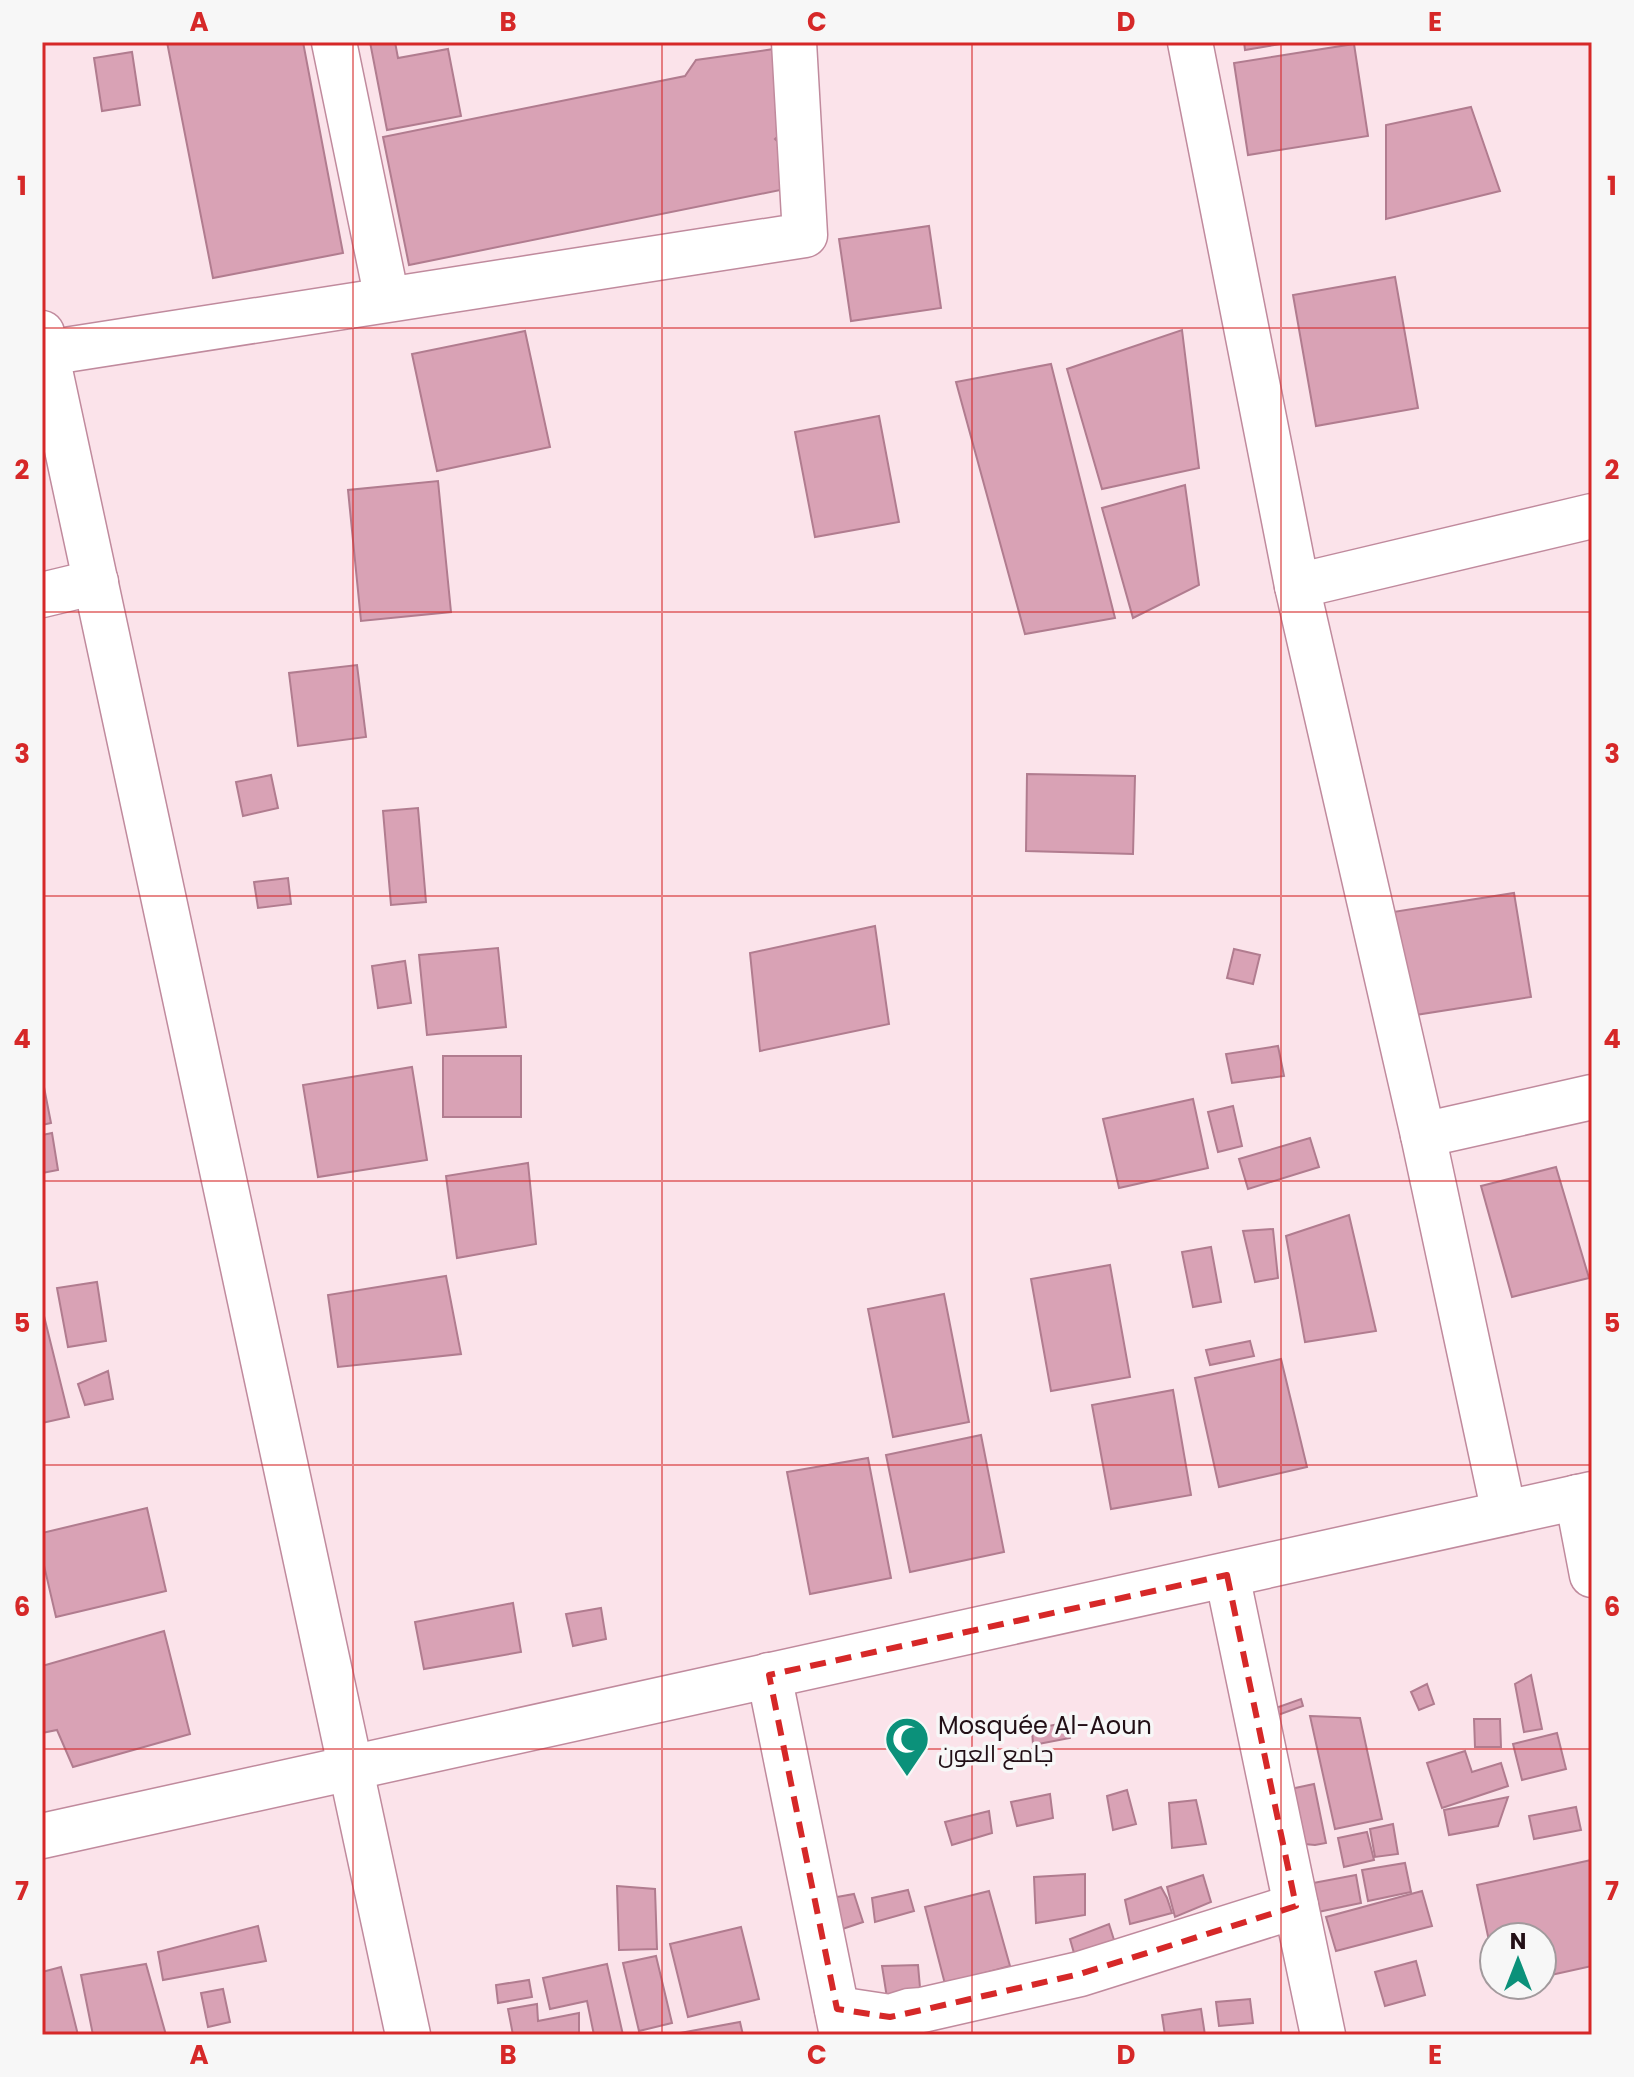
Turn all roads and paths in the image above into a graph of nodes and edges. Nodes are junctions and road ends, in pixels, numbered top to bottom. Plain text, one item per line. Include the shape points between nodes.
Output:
1 (334, 42) edge
2 (794, 42) edge
3 (1190, 42) edge
4 (387, 299) junction
5 (44, 343) edge
6 (1592, 516) edge
7 (96, 582) junction
8 (1297, 586) junction
9 (42, 595) edge
10 (1592, 1097) edge
11 (1423, 1135) junction
12 (1585, 1496) edge
13 (1504, 1513) junction
14 (1227, 1575) junction
15 (1592, 1575) edge
16 (769, 1675) junction
17 (350, 1767) junction
18 (42, 1836) edge
19 (1296, 1906) junction
20 (839, 2022) edge
21 (408, 2035) edge
22 (1323, 2035) edge

1 - 4 street
2 - 4 street via 805,235
3 - 8 street
4 - 5 street
5 - 7 street
6 - 8 street
7 - 9 street
7 - 17 street
8 - 11 street
10 - 11 street
11 - 13 street
12 - 13 street
12 - 15 street
13 - 14 street
14 - 16 street
14 - 19 street
16 - 17 street
16 - 20 street
17 - 18 street
17 - 21 street
19 - 20 street via 1080,1974 890,2017
19 - 22 street

